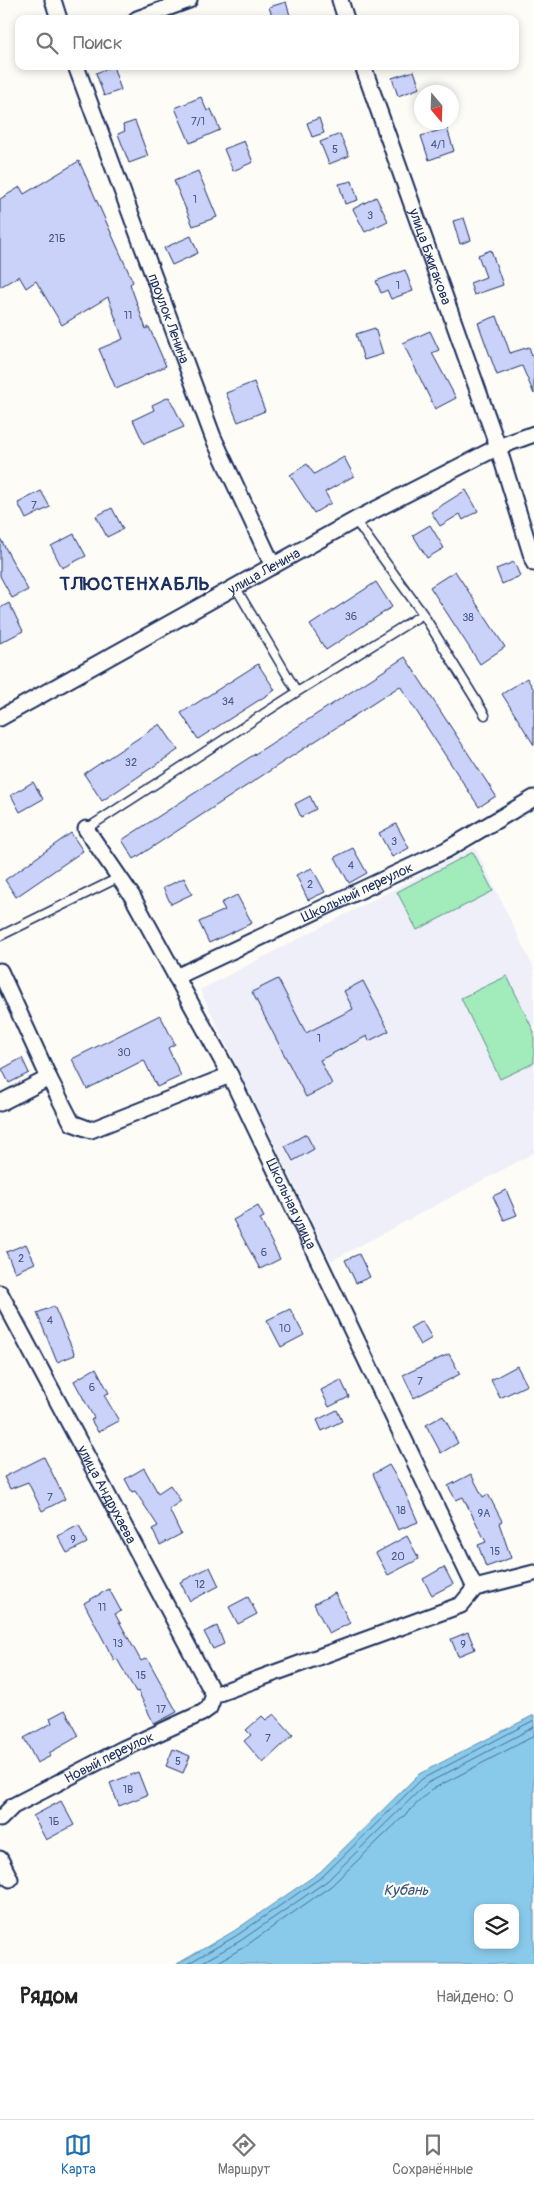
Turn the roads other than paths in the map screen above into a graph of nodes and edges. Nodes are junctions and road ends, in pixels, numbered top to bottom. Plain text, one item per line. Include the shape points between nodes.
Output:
1 (53, 0) edge
2 (188, 0) edge
3 (340, 0) edge
4 (58, 15) edge
5 (148, 15) edge
6 (345, 15) edge
7 (77, 70) edge
8 (364, 70) edge
9 (534, 434) edge
10 (498, 447) junction
11 (354, 520) junction
12 (534, 563) edge
13 (273, 566) junction
14 (236, 588) junction
15 (424, 614) junction
16 (297, 692) junction
17 (485, 715) dead end
18 (0, 718) edge
19 (534, 798) edge
20 (86, 829) joint
21 (120, 877) junction
22 (0, 936) edge
23 (0, 971) edge
24 (176, 977) junction
25 (230, 1075) junction
26 (49, 1078) junction
27 (0, 1103) edge
28 (0, 1293) edge
29 (534, 1573) edge
30 (475, 1588) junction
31 (214, 1695) junction
32 (0, 1819) edge
33 (0, 1859) edge
34 (5, 1881) edge

1 - 4 street
2 - 5 street
3 - 6 street
7 - 13 street, проулок Ленина via 213,437
8 - 10 street, улица Бжигакова
9 - 10 street, улица Ленина
10 - 11 street, улица Ленина
10 - 12 street, улица Бжигакова
11 - 13 street, улица Ленина
11 - 15 lane
13 - 14 street, улица Ленина
14 - 16 lane
14 - 18 street, улица Ленина
15 - 16 lane
15 - 17 lane
16 - 20 lane
19 - 24 street, Школьный переулок via 446,850
20 - 21 street, Школьная улица
21 - 22 lane
21 - 24 street, Школьная улица
23 - 26 street
24 - 25 street, Школьная улица
25 - 26 street via 91,1130 72,1123
25 - 30 street, Школьная улица
26 - 27 street
28 - 31 street, улица Андрухаева
29 - 30 street
30 - 31 street via 461,1605
31 - 32 street, Новый переулок via 209,1708 202,1714 123,1749 13,1806
33 - 34 street

